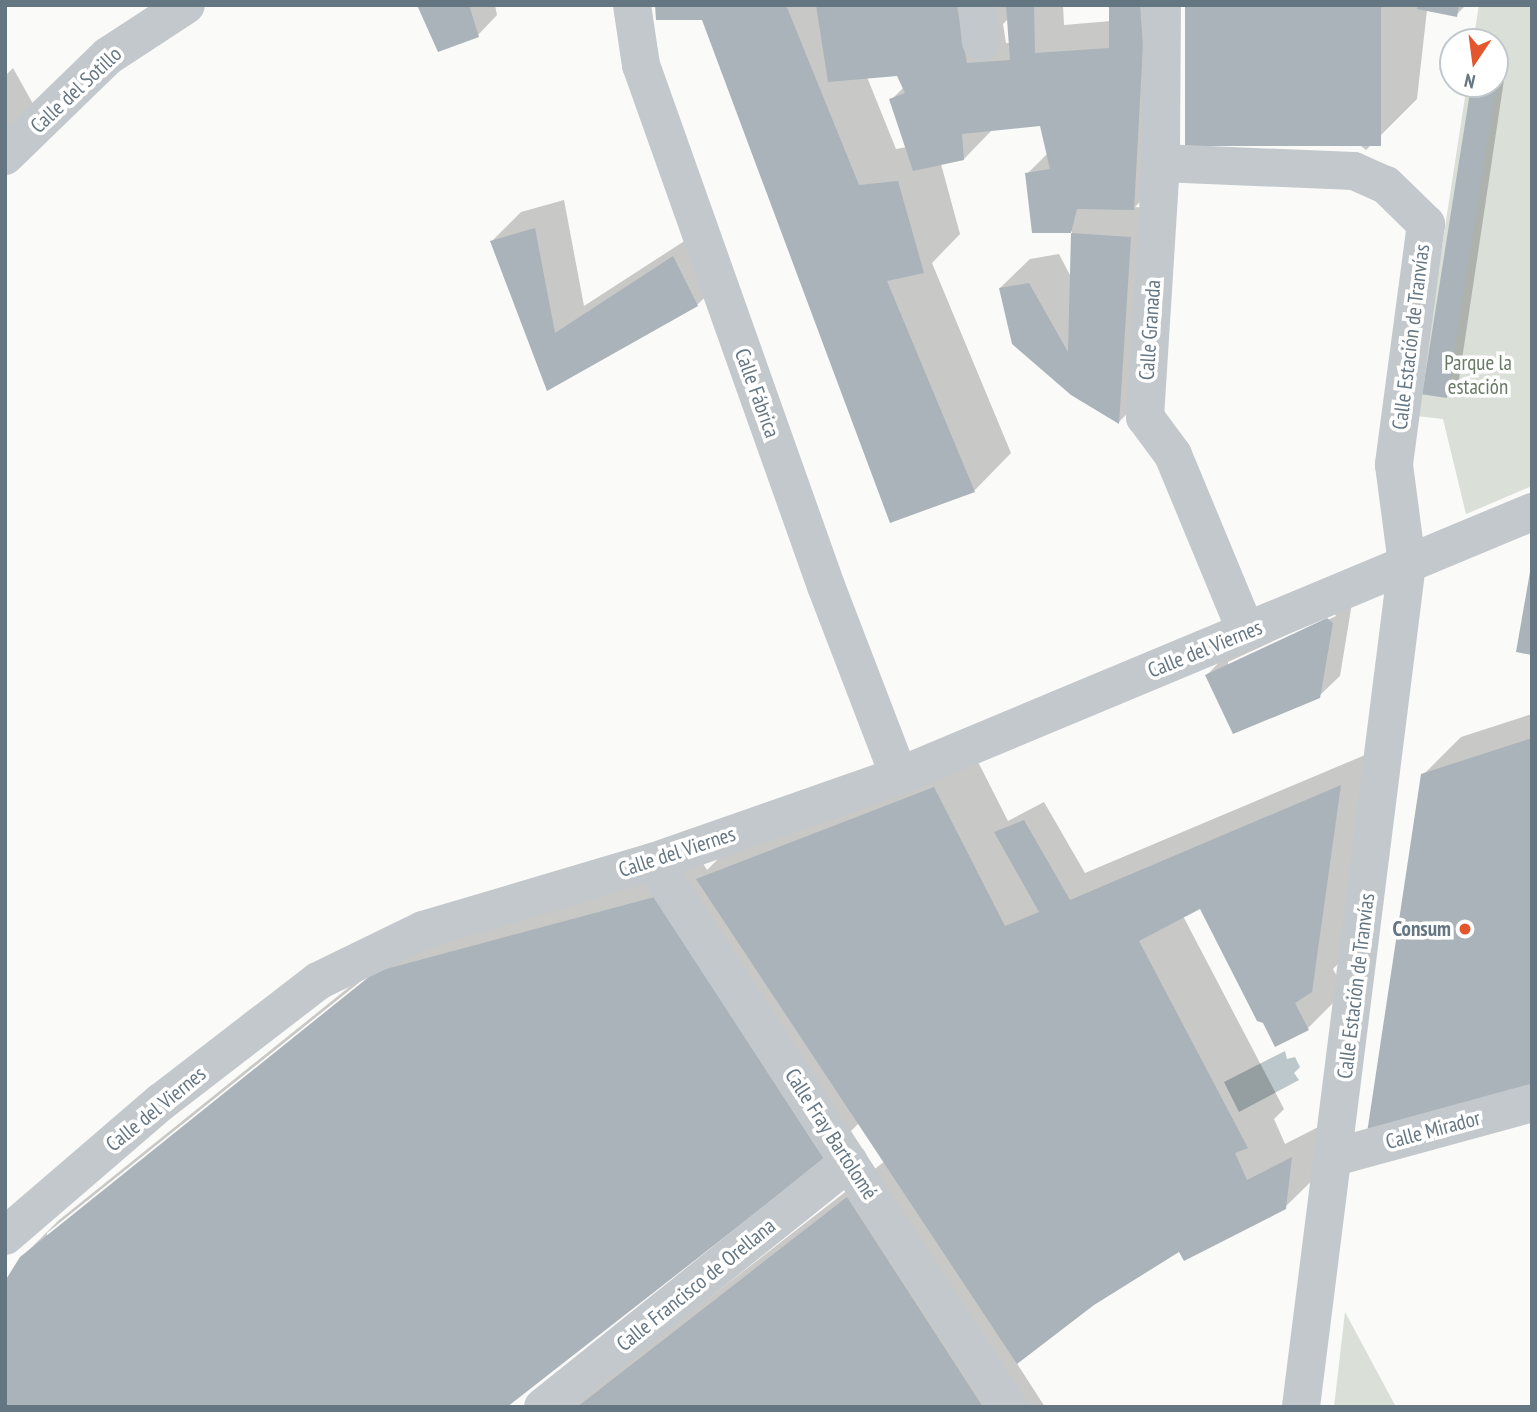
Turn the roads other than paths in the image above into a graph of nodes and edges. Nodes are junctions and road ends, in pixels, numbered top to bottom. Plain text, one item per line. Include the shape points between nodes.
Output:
1 (186, 5) edge
2 (632, 5) edge
3 (1163, 5) edge
4 (5, 156) edge
5 (1161, 163) junction
6 (1532, 512) edge
7 (1407, 564) junction
8 (1246, 631) junction
9 (899, 776) junction
10 (653, 862) junction
11 (1532, 1103) edge
12 (1335, 1157) junction
13 (849, 1162) junction
14 (5, 1236) edge
15 (543, 1407) edge
16 (1008, 1407) edge
17 (1301, 1407) edge

1 - 4 street, Calle del Sotillo via 108,56
2 - 9 street, Calle Fábrica via 641,65 826,586
3 - 5 street, Calle Granada
5 - 7 street, Calle Estación de Tranvías via 1354,171 1387,185 1426,224 1394,465
5 - 8 street, Calle Granada via 1145,417 1173,455
6 - 7 street
7 - 8 street, Calle del Viernes
7 - 12 street, Calle Estación de Tranvías
8 - 9 street, Calle del Viernes
9 - 10 street, Calle del Viernes
10 - 13 street, Calle Fray Bartolomé
10 - 14 street, Calle del Viernes via 423,930 318,981 161,1102
11 - 12 street, Calle Mirador
12 - 17 street, Calle Estación de Tranvías
13 - 15 street, Calle Francisco de Orellana
13 - 16 street, Calle Fray Bartolomé

